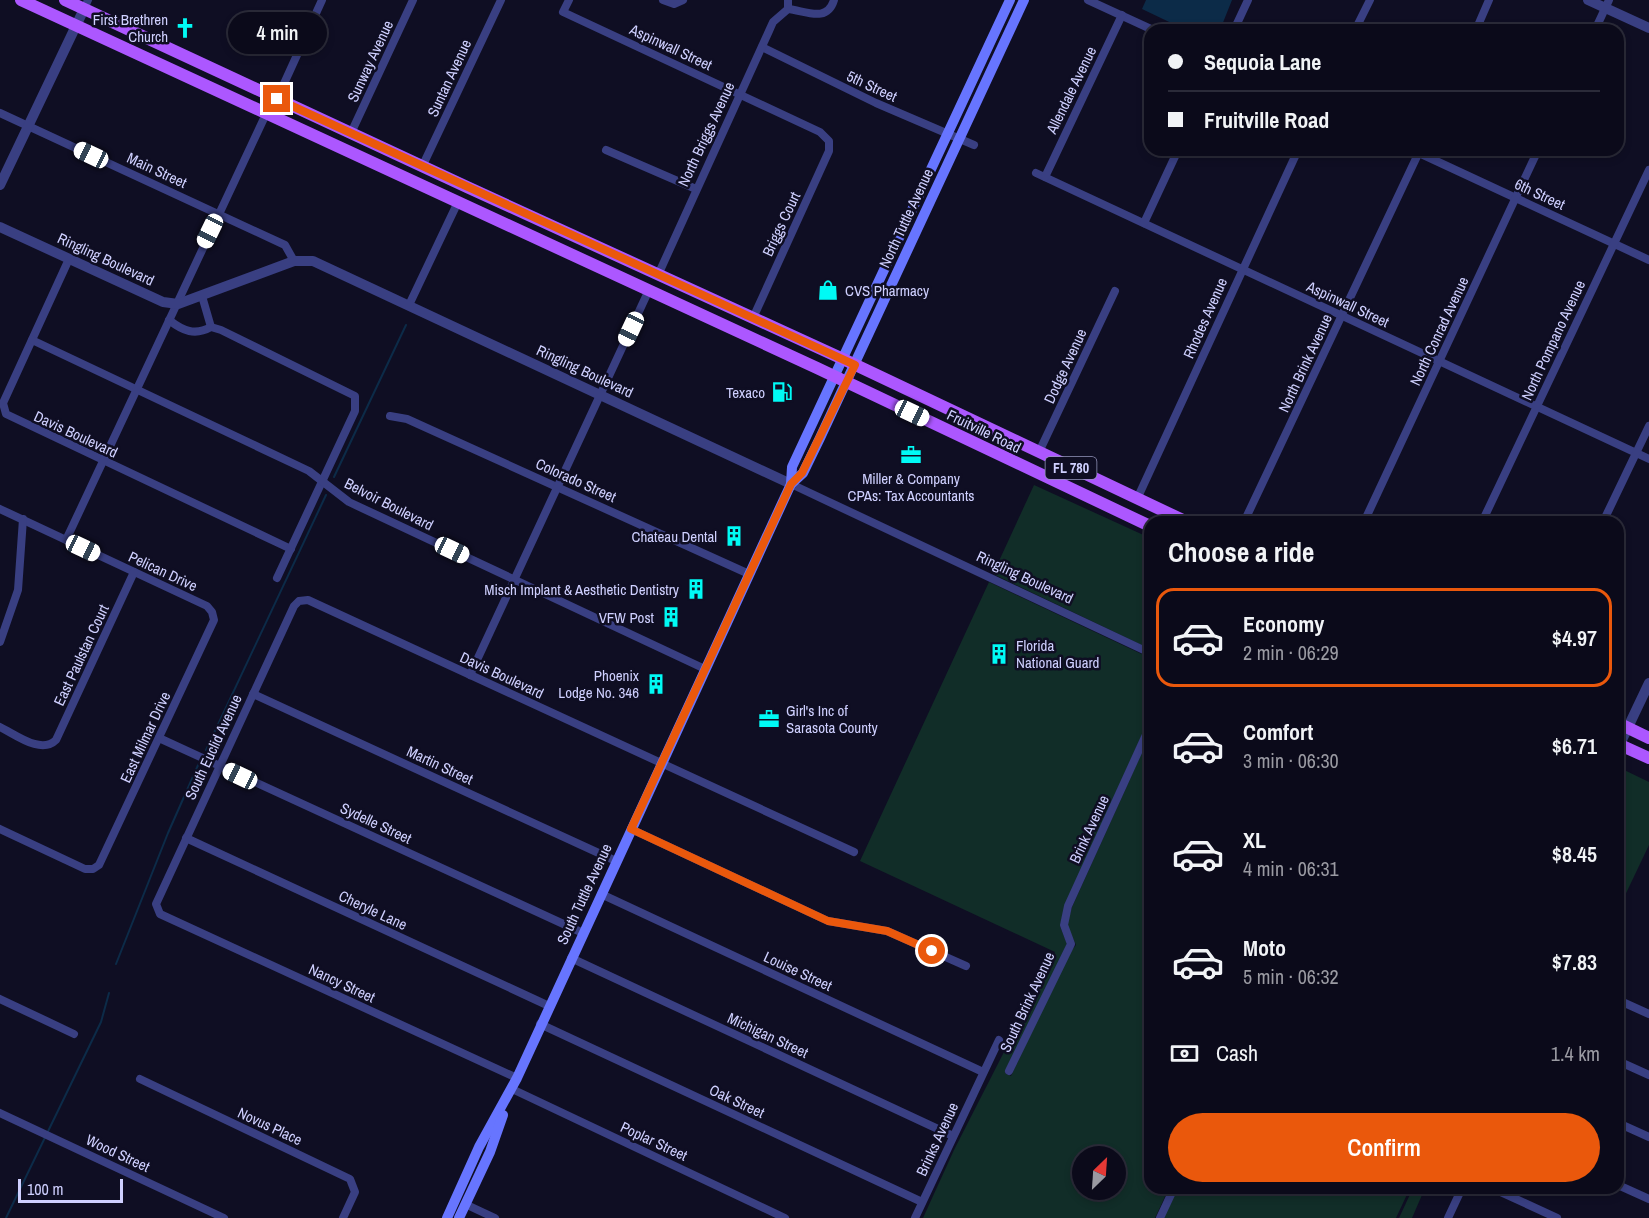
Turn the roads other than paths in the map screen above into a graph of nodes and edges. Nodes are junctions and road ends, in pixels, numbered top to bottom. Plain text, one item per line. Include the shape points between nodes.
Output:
1 (21, 0) edge
2 (65, 0) edge
3 (322, 0) edge
4 (413, 0) edge
5 (501, 0) edge
6 (569, 0) edge
7 (663, 0) edge
8 (683, 0) edge
9 (788, 0) edge
10 (834, 0) edge
11 (1010, 0) edge
12 (1024, 0) edge
13 (1088, 0) edge
14 (1248, 0) edge
15 (1370, 0) edge
16 (1490, 0) edge
17 (1588, 0) edge
18 (86, 4) edge
19 (1607, 4) edge
20 (788, 9) junction
21 (1122, 15) junction
22 (1237, 24) edge
23 (1358, 24) edge
24 (1479, 24) edge
25 (1598, 24) edge
26 (1144, 25) edge
27 (76, 26) junction
28 (1649, 28) edge
29 (762, 47) junction
30 (739, 94) junction
31 (277, 99) junction
32 (0, 113) edge
33 (266, 114) junction
34 (27, 125) junction
35 (351, 133) junction
36 (948, 133) junction
37 (960, 138) junction
38 (830, 141) joint
39 (974, 145) dead end
40 (606, 150) dead end
41 (1175, 156) edge
42 (1296, 156) edge
43 (1418, 156) edge
44 (1428, 156) edge
45 (1535, 156) edge
46 (422, 167) junction
47 (1649, 170) edge
48 (1036, 173) dead end
49 (1044, 177) junction
50 (0, 185) edge
51 (696, 189) junction
52 (1515, 198) junction
53 (457, 204) junction
54 (219, 214) junction
55 (1143, 223) junction
56 (0, 227) edge
57 (1614, 244) junction
58 (69, 259) junction
59 (1649, 260) edge
60 (294, 261) junction
61 (1242, 269) junction
62 (612, 275) junction
63 (658, 275) junction
64 (1115, 291) dead end
65 (648, 292) junction
66 (202, 296) junction
67 (178, 304) junction
68 (409, 305) junction
69 (1342, 316) junction
70 (753, 318) junction
71 (169, 320) junction
72 (211, 327) junction
73 (32, 340) junction
74 (843, 359) junction
75 (1440, 362) junction
76 (855, 365) junction
77 (834, 376) junction
78 (847, 382) junction
79 (137, 390) junction
80 (600, 394) junction
81 (1537, 407) junction
82 (390, 416) dead end
83 (1649, 426) edge
84 (1039, 452) junction
85 (1636, 453) junction
86 (1649, 459) edge
87 (102, 462) junction
88 (322, 480) junction
89 (791, 484) junction
90 (557, 485) junction
91 (1137, 499) junction
92 (0, 509) edge
93 (1174, 516) edge
94 (1247, 516) edge
95 (1367, 516) edge
96 (1485, 516) edge
97 (1606, 516) edge
98 (23, 519) junction
99 (1144, 523) edge
100 (66, 540) junction
101 (291, 549) junction
102 (134, 572) junction
103 (749, 574) junction
104 (277, 578) dead end
105 (513, 579) junction
106 (303, 600) joint
107 (213, 614) joint
108 (0, 642) edge
109 (1144, 650) edge
110 (705, 669) junction
111 (470, 675) junction
112 (1649, 683) edge
113 (253, 694) junction
114 (1624, 723) edge
115 (1624, 726) edge
116 (0, 727) edge
117 (159, 738) junction
118 (1649, 738) edge
119 (1144, 739) edge
120 (1624, 747) edge
121 (1649, 758) edge
122 (662, 763) junction
123 (219, 766) junction
124 (0, 829) edge
125 (631, 829) junction
126 (186, 838) junction
127 (854, 852) dead end
128 (616, 861) junction
129 (601, 894) junction
130 (156, 910) joint
131 (583, 933) junction
132 (1071, 944) joint
133 (571, 958) junction
134 (966, 966) dead end
135 (0, 999) edge
136 (1624, 1002) edge
137 (549, 1005) junction
138 (1649, 1014) edge
139 (540, 1024) junction
140 (74, 1034) dead end
141 (999, 1040) dead end
142 (1624, 1064) edge
143 (1009, 1071) dead end
144 (983, 1072) junction
145 (1649, 1075) edge
146 (517, 1078) junction
147 (140, 1079) dead end
148 (512, 1089) junction
149 (0, 1113) edge
150 (1624, 1126) edge
151 (953, 1136) junction
152 (1649, 1137) edge
153 (1624, 1188) edge
154 (1171, 1194) edge
155 (1459, 1194) edge
156 (1505, 1194) edge
157 (1649, 1199) edge
158 (922, 1202) junction
159 (465, 1204) junction
160 (224, 1218) edge
161 (343, 1218) edge
162 (447, 1218) edge
163 (459, 1218) edge
164 (495, 1218) edge
165 (785, 1218) edge
166 (915, 1218) edge
167 (1160, 1218) edge
168 (1448, 1218) edge
169 (1557, 1218) edge

1 - 27 main road, Fruitville Road / FL 780
2 - 18 main road, Fruitville Road / FL 780
3 - 31 street
4 - 35 street, Sunway Avenue
5 - 46 street, Suntan Avenue
6 - 30 street, Aspinwall Street via 563,12
7 - 8 street via 674,4
9 - 20 street
10 - 20 street via 822,15
11 - 36 main road, North Tuttle Avenue
12 - 37 main road, North Tuttle Avenue
13 - 21 street
14 - 22 street
15 - 23 street
16 - 24 street
17 - 19 street
18 - 27 street
18 - 31 main road, Fruitville Road / FL 780
19 - 25 street
19 - 28 street
20 - 29 street, North Briggs Avenue via 773,22
21 - 26 street
21 - 49 street, Allendale Avenue
27 - 33 main road, Fruitville Road / FL 780
27 - 34 street
29 - 30 street, North Briggs Avenue
29 - 36 street, 5th Street
30 - 38 street, Aspinwall Street via 820,132
30 - 51 street, North Briggs Avenue
31 - 35 main road, Fruitville Road / FL 780
32 - 34 street, Main Street
33 - 53 main road, Fruitville Road / FL 780
33 - 54 street
34 - 50 street
34 - 54 street, Main Street
35 - 46 main road, Fruitville Road / FL 780
36 - 37 street, 5th Street
36 - 74 main road, North Tuttle Avenue
37 - 39 street, 5th Street
37 - 76 main road, North Tuttle Avenue
38 - 70 street, Briggs Court via 829,151
40 - 51 street
41 - 55 street
42 - 61 street, Rhodes Avenue
43 - 69 street, North Brink Avenue
44 - 52 street, 6th Street
45 - 52 street, North Conrad Avenue
46 - 63 main road, Fruitville Road / FL 780
47 - 57 street, North Pompano Avenue
48 - 49 street, Aspinwall Street
49 - 55 street, Aspinwall Street
51 - 63 street, North Briggs Avenue
52 - 57 street, 6th Street
52 - 75 street, North Conrad Avenue
53 - 62 main road, Fruitville Road / FL 780
53 - 68 street
54 - 60 street, Main Street via 285,245
54 - 67 street
55 - 61 street, Aspinwall Street
56 - 58 street, Ringling Boulevard
57 - 59 street, 6th Street
57 - 81 street, North Pompano Avenue
58 - 67 street, Ringling Boulevard via 163,303
58 - 73 street, Davis Boulevard
60 - 66 street, Ringling Boulevard
60 - 68 street, Ringling Boulevard via 313,261
61 - 69 street, Aspinwall Street
61 - 91 street, Rhodes Avenue
62 - 63 main road via 639,280
62 - 65 main road, Fruitville Road / FL 780
63 - 70 main road, Fruitville Road / FL 780
64 - 84 street, Dodge Avenue
65 - 77 main road, Fruitville Road / FL 780
65 - 80 street
66 - 67 street, Ringling Boulevard
66 - 72 street
67 - 71 street
68 - 80 street, Ringling Boulevard
69 - 75 street, Aspinwall Street
69 - 94 street, North Brink Avenue
70 - 74 main road, Fruitville Road / FL 780
71 - 72 street via 189,332
71 - 79 street
72 - 88 street via 352,393 355,411
73 - 79 street, Belvoir Boulevard
73 - 87 street, Davis Boulevard via 3,403 6,414
74 - 76 main road, Fruitville Road / FL 780
74 - 77 main road, North Tuttle Avenue
75 - 81 street, Aspinwall Street
75 - 95 street, North Conrad Avenue
76 - 78 main road, North Tuttle Avenue
76 - 84 main road, Fruitville Road / FL 780
77 - 78 main road, Fruitville Road / FL 780
77 - 89 main road, North Tuttle Avenue via 792,467
78 - 89 main road, North Tuttle Avenue via 802,473
78 - 99 main road, Fruitville Road / FL 780
79 - 87 street
79 - 88 street, Belvoir Boulevard
80 - 89 street, Ringling Boulevard
80 - 90 street
81 - 85 street, Aspinwall Street
81 - 96 street, North Pompano Avenue
82 - 90 street, Colorado Street via 407,419
83 - 85 street
84 - 91 main road, Fruitville Road / FL 780
85 - 86 street, Aspinwall Street
85 - 97 street
87 - 100 street
87 - 101 street, Davis Boulevard
88 - 101 street
88 - 105 street, Belvoir Boulevard via 349,502
89 - 103 main road, South Tuttle Avenue
89 - 109 street, Ringling Boulevard
90 - 103 street, Colorado Street
90 - 105 street
91 - 93 main road, Fruitville Road / FL 780
92 - 98 street, Pelican Drive
98 - 100 street, Pelican Drive
98 - 108 street via 18,590
100 - 102 street, Pelican Drive
101 - 104 street
102 - 107 street, Pelican Drive via 207,606
102 - 116 street, East Paulstan Court via 56,740 40,746
103 - 110 main road, South Tuttle Avenue
105 - 110 street, Belvoir Boulevard
105 - 111 street
106 - 111 street, Davis Boulevard
106 - 113 street, South Euclid Avenue via 294,606
107 - 117 street, East Milmar Drive via 212,624
110 - 122 main road, South Tuttle Avenue
111 - 122 street, Davis Boulevard
112 - 114 street
113 - 123 street, South Euclid Avenue
113 - 128 street, Martin Street
115 - 118 main road
117 - 123 street, Sydelle Street
117 - 124 street, East Milmar Drive via 101,863 95,868 85,869
119 - 132 street, Brink Avenue via 1068,906 1064,925
120 - 121 main road
122 - 125 main road, South Tuttle Avenue
122 - 127 street, Davis Boulevard
123 - 126 street, South Euclid Avenue
123 - 131 street, Sydelle Street
125 - 128 main road, South Tuttle Avenue
125 - 134 street via 828,921 887,931
126 - 130 street, South Euclid Avenue
126 - 137 street, Cheryle Lane
128 - 129 main road, South Tuttle Avenue
129 - 131 main road, South Tuttle Avenue
129 - 144 street, Louise Street
130 - 146 street, Nancy Street
131 - 133 main road, South Tuttle Avenue
132 - 143 street, South Brink Avenue
133 - 137 main road, South Tuttle Avenue
133 - 151 street, Michigan Street
135 - 140 street
136 - 138 street
137 - 139 main road, South Tuttle Avenue
139 - 146 main road, South Tuttle Avenue
139 - 158 street, Oak Street
141 - 144 street, South Brink Avenue
142 - 145 street
144 - 151 street, Brinks Avenue
146 - 148 main road, South Tuttle Avenue
147 - 161 street, Novus Place via 350,1179 355,1192
148 - 159 main road, South Tuttle Avenue via 490,1152
148 - 162 main road, South Tuttle Avenue via 479,1147
148 - 165 street, Poplar Street
149 - 160 street, Wood Street
150 - 152 street
151 - 158 street, Brinks Avenue
153 - 157 street
154 - 167 street
155 - 168 street
156 - 169 street
158 - 166 street, Brinks Avenue
159 - 163 main road, South Tuttle Avenue
159 - 164 street

